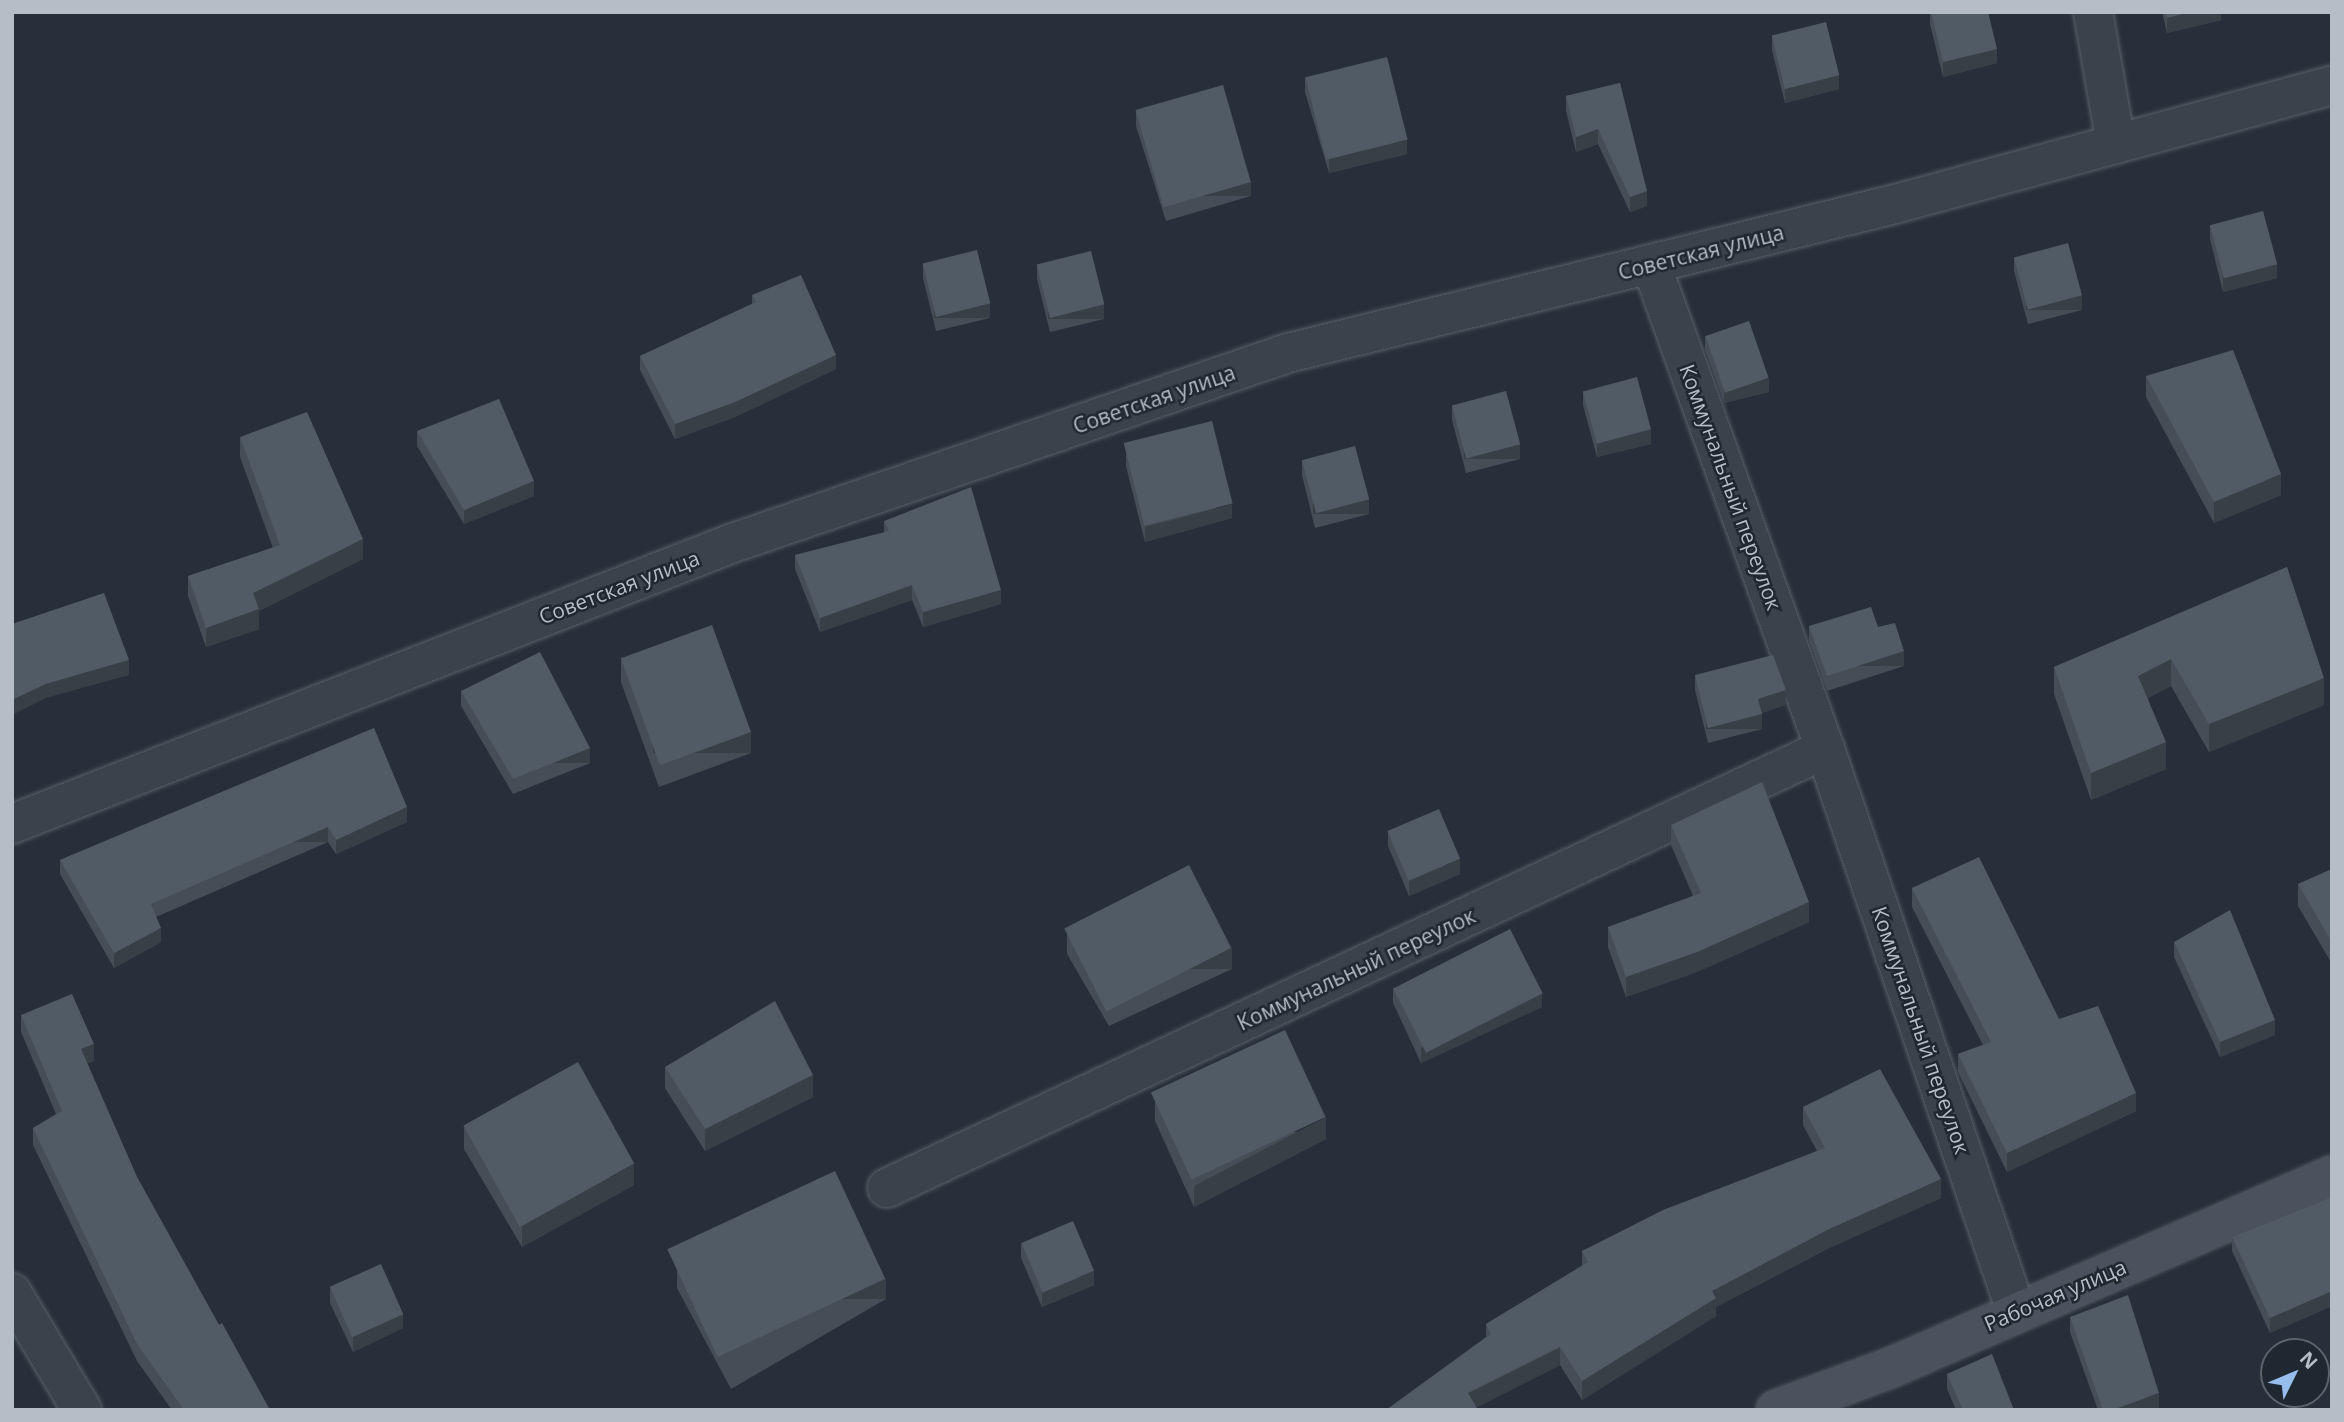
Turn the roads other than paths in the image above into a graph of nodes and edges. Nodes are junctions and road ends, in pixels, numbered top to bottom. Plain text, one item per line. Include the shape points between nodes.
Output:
1 (2093, 12) edge
2 (2332, 85) edge
3 (2116, 144) junction
4 (1651, 264) junction
5 (1825, 749) junction
6 (12, 824) edge
7 (2332, 1176) edge
8 (887, 1188) dead end
9 (12, 1293) edge
10 (2017, 1311) junction
11 (82, 1410) edge
12 (1776, 1410) edge

1 - 3 street
2 - 3 street, Советская улица
3 - 4 street, Советская улица
4 - 5 street, Коммунальный переулок
4 - 6 street, Советская улица via 1288,353 743,539
5 - 8 street, Коммунальный переулок
5 - 10 street, Коммунальный переулок
7 - 10 main road, Рабочая улица
9 - 11 street
10 - 12 main road, Рабочая улица via 1890,1368

